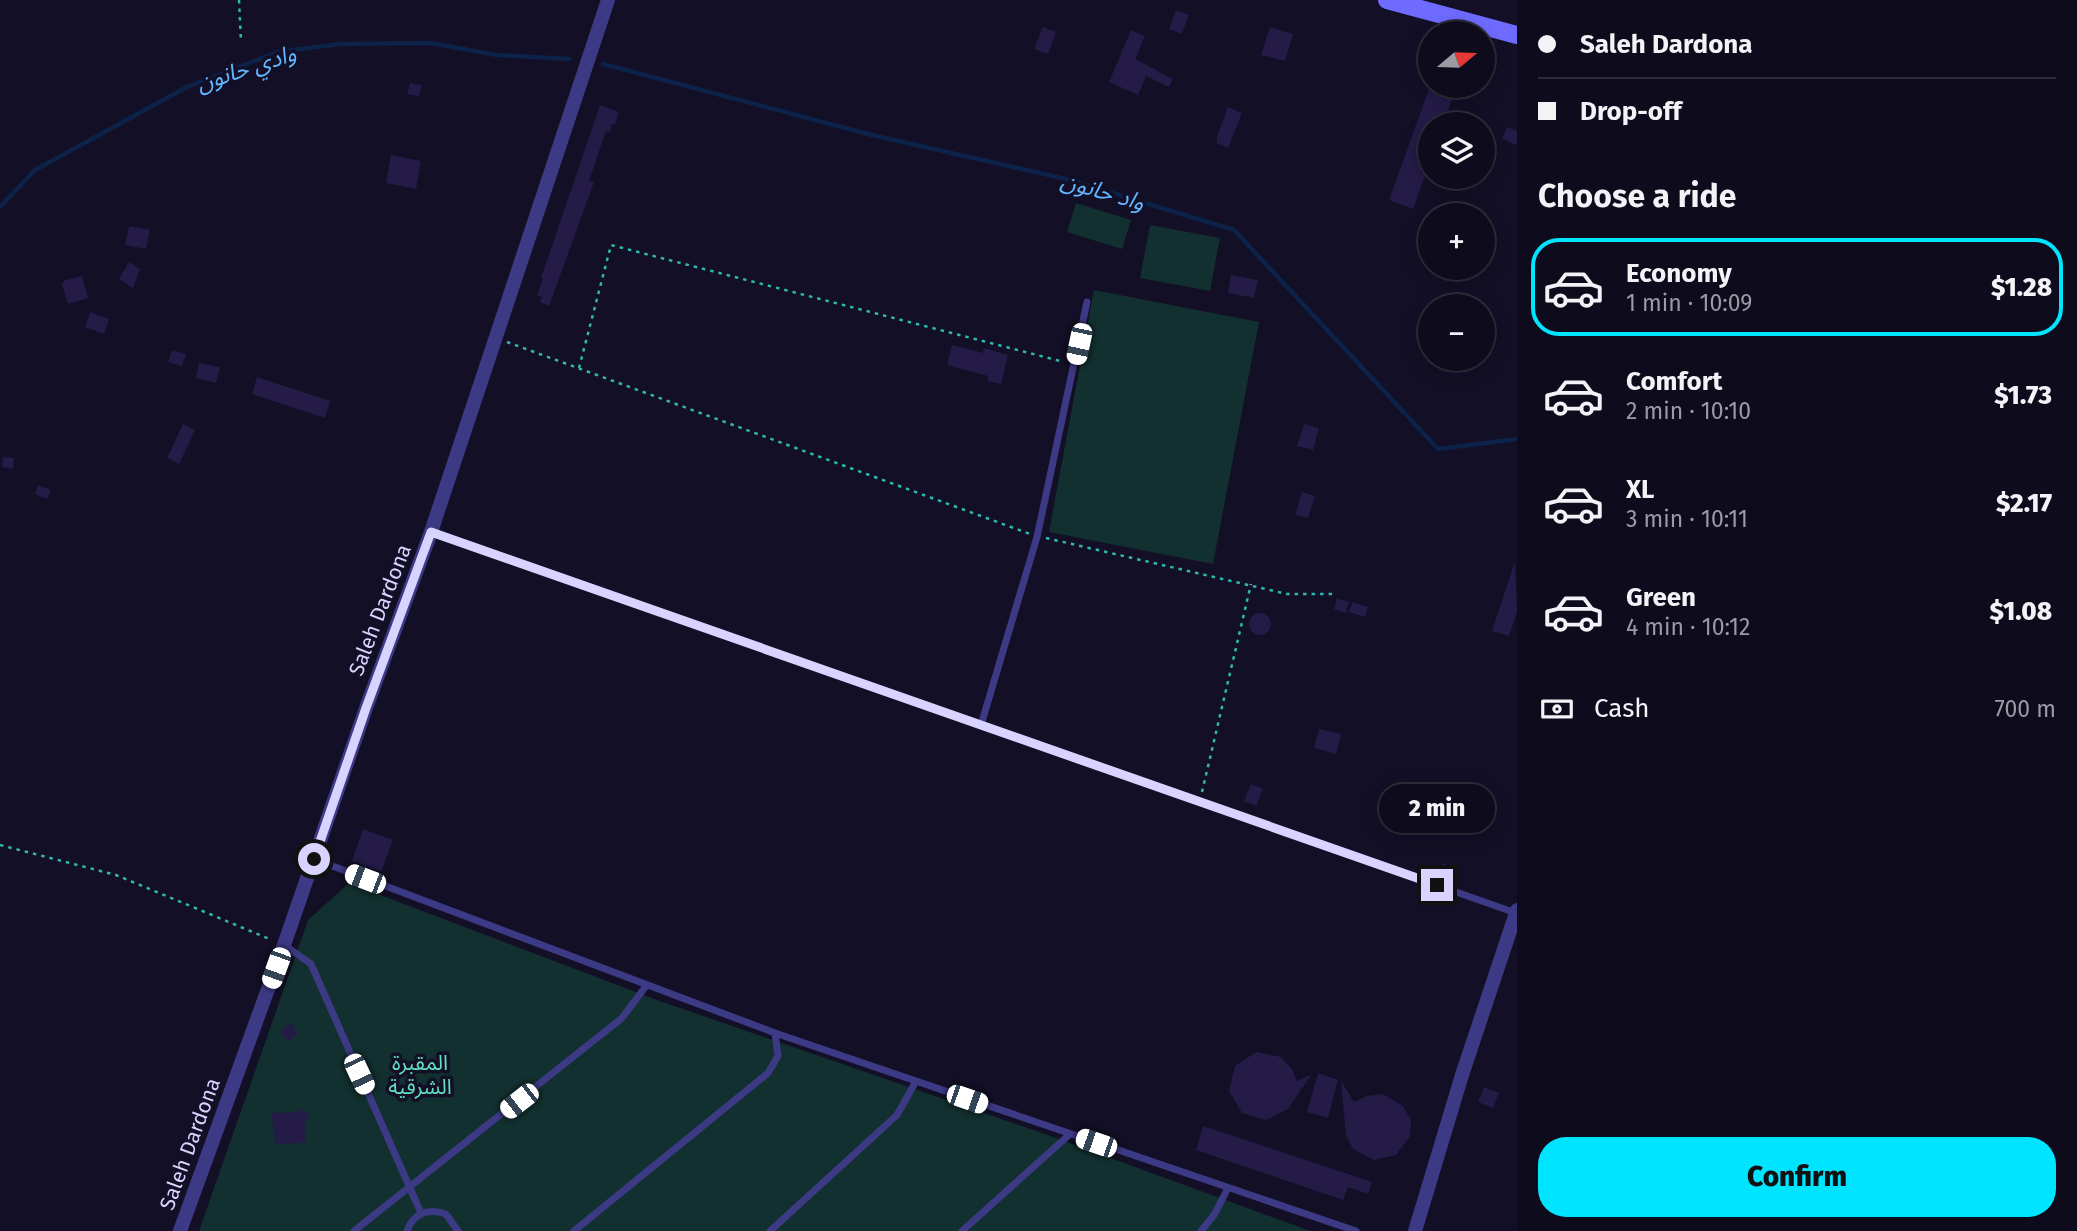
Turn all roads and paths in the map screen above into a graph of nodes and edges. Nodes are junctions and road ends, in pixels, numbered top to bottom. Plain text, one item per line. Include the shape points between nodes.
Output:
1 (239, 0) edge
2 (608, 0) edge
3 (1387, 0) edge
4 (1517, 35) edge
5 (241, 42) dead end
6 (1087, 302) dead end
7 (497, 338) junction
8 (1074, 365) junction
9 (579, 368) junction
10 (431, 532) junction
11 (1037, 537) junction
12 (1251, 584) junction
13 (1338, 594) dead end
14 (981, 725) junction
15 (1200, 802) junction
16 (0, 845) edge
17 (314, 859) junction
18 (1517, 911) edge
19 (284, 945) junction
20 (646, 986) junction
21 (775, 1033) junction
22 (916, 1081) junction
23 (1070, 1134) junction
24 (410, 1185) junction
25 (1228, 1188) junction
26 (421, 1213) junction
27 (180, 1231) edge
28 (354, 1231) edge
29 (407, 1231) edge
30 (458, 1231) edge
31 (574, 1231) edge
32 (770, 1231) edge
33 (962, 1231) edge
34 (1201, 1231) edge
35 (1356, 1231) edge
36 (1415, 1231) edge

1 - 5 path
2 - 7 street, Saleh Dardona
3 - 4 main road
6 - 8 lane
7 - 9 path
7 - 10 street, Saleh Dardona
8 - 9 path via 611,245
8 - 11 lane
9 - 11 path
10 - 14 lane
10 - 17 street, Saleh Dardona
11 - 12 path
11 - 14 lane
12 - 13 path via 1287,594
12 - 15 path
14 - 15 lane
15 - 18 lane
16 - 19 path via 116,875
17 - 19 street, Saleh Dardona
17 - 20 lane
18 - 36 street
19 - 24 lane via 311,964
19 - 27 street, Saleh Dardona
20 - 21 lane
20 - 24 lane via 622,1018
21 - 22 lane
21 - 31 lane via 778,1056 768,1073
22 - 23 lane
22 - 32 lane via 897,1115
23 - 25 lane
23 - 33 lane
24 - 26 lane
24 - 28 lane
25 - 34 lane
25 - 35 lane
26 - 29 lane
26 - 30 lane via 446,1214

